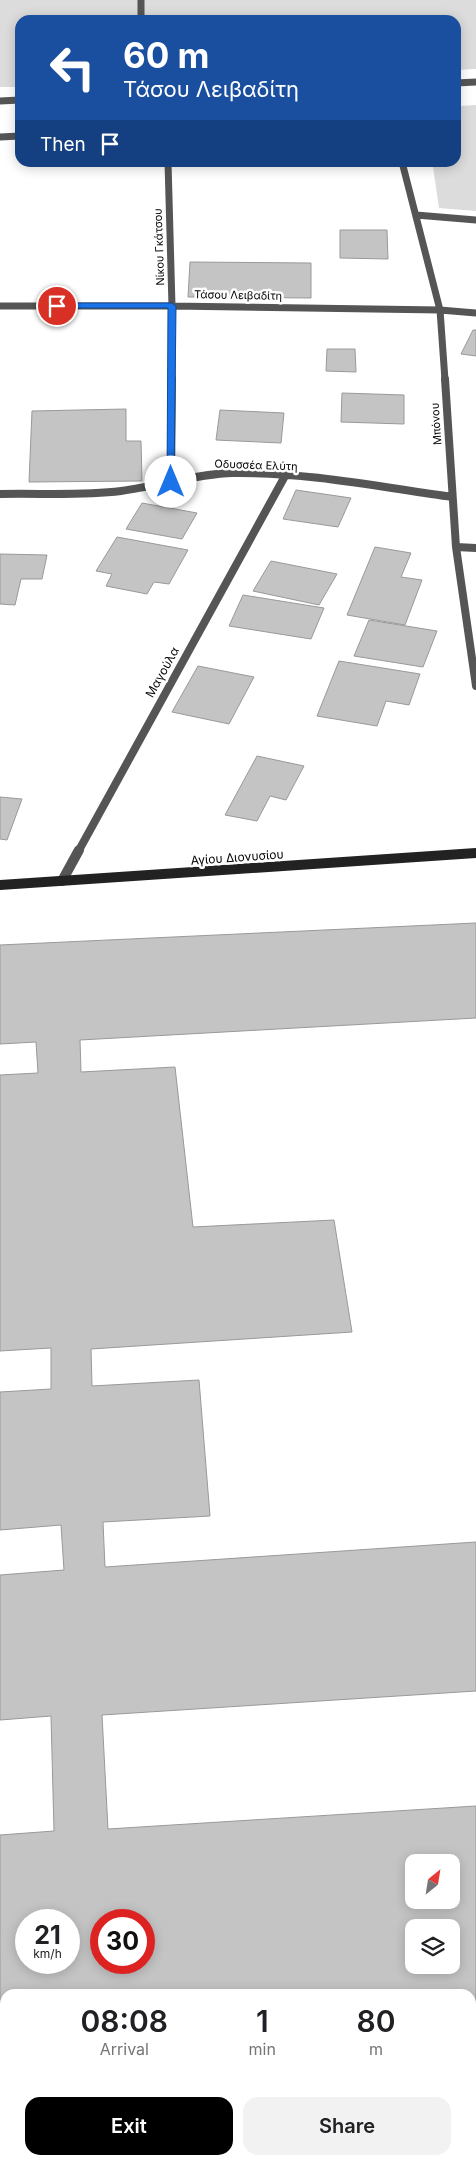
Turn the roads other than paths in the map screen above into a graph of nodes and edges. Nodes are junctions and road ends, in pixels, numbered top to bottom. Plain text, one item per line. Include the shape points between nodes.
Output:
1 (141, 0) edge
2 (141, 15) edge
3 (476, 82) edge
4 (461, 83) edge
5 (15, 100) edge
6 (0, 101) edge
7 (15, 136) edge
8 (0, 137) edge
9 (168, 167) edge
10 (403, 167) edge
11 (416, 215) junction
12 (476, 220) edge
13 (0, 306) edge
14 (172, 306) junction
15 (440, 310) junction
16 (476, 313) edge
17 (285, 476) junction
18 (171, 482) junction
19 (0, 494) edge
20 (452, 497) junction
21 (456, 547) junction
22 (476, 548) edge
23 (476, 686) edge
24 (476, 853) edge
25 (62, 881) junction
26 (0, 885) edge

1 - 2 street
3 - 4 street
5 - 6 street
7 - 8 street
9 - 14 street, Νίκου Γκάτσου
10 - 11 street, Μπόνου
11 - 12 street
11 - 15 street, Μπόνου
13 - 14 street, Τάσου Λειβαδίτη
14 - 15 street, Τάσου Λειβαδίτη
14 - 18 street, Νίκου Γκάτσου
15 - 16 street, Τάσου Λειβαδίτη
15 - 20 street, Μπόνου
17 - 18 street, Οδυσσέα Ελύτη via 209,474
17 - 20 street, Οδυσσέα Ελύτη
17 - 25 street, Μαγούλα
18 - 19 street, Οδυσσέα Ελύτη via 104,493
20 - 21 street, Μπόνου
21 - 22 street
21 - 23 street, Μπόνου
24 - 25 main road, Αγίου Διονυσίου
25 - 26 main road, Αγίου Διονυσίου

